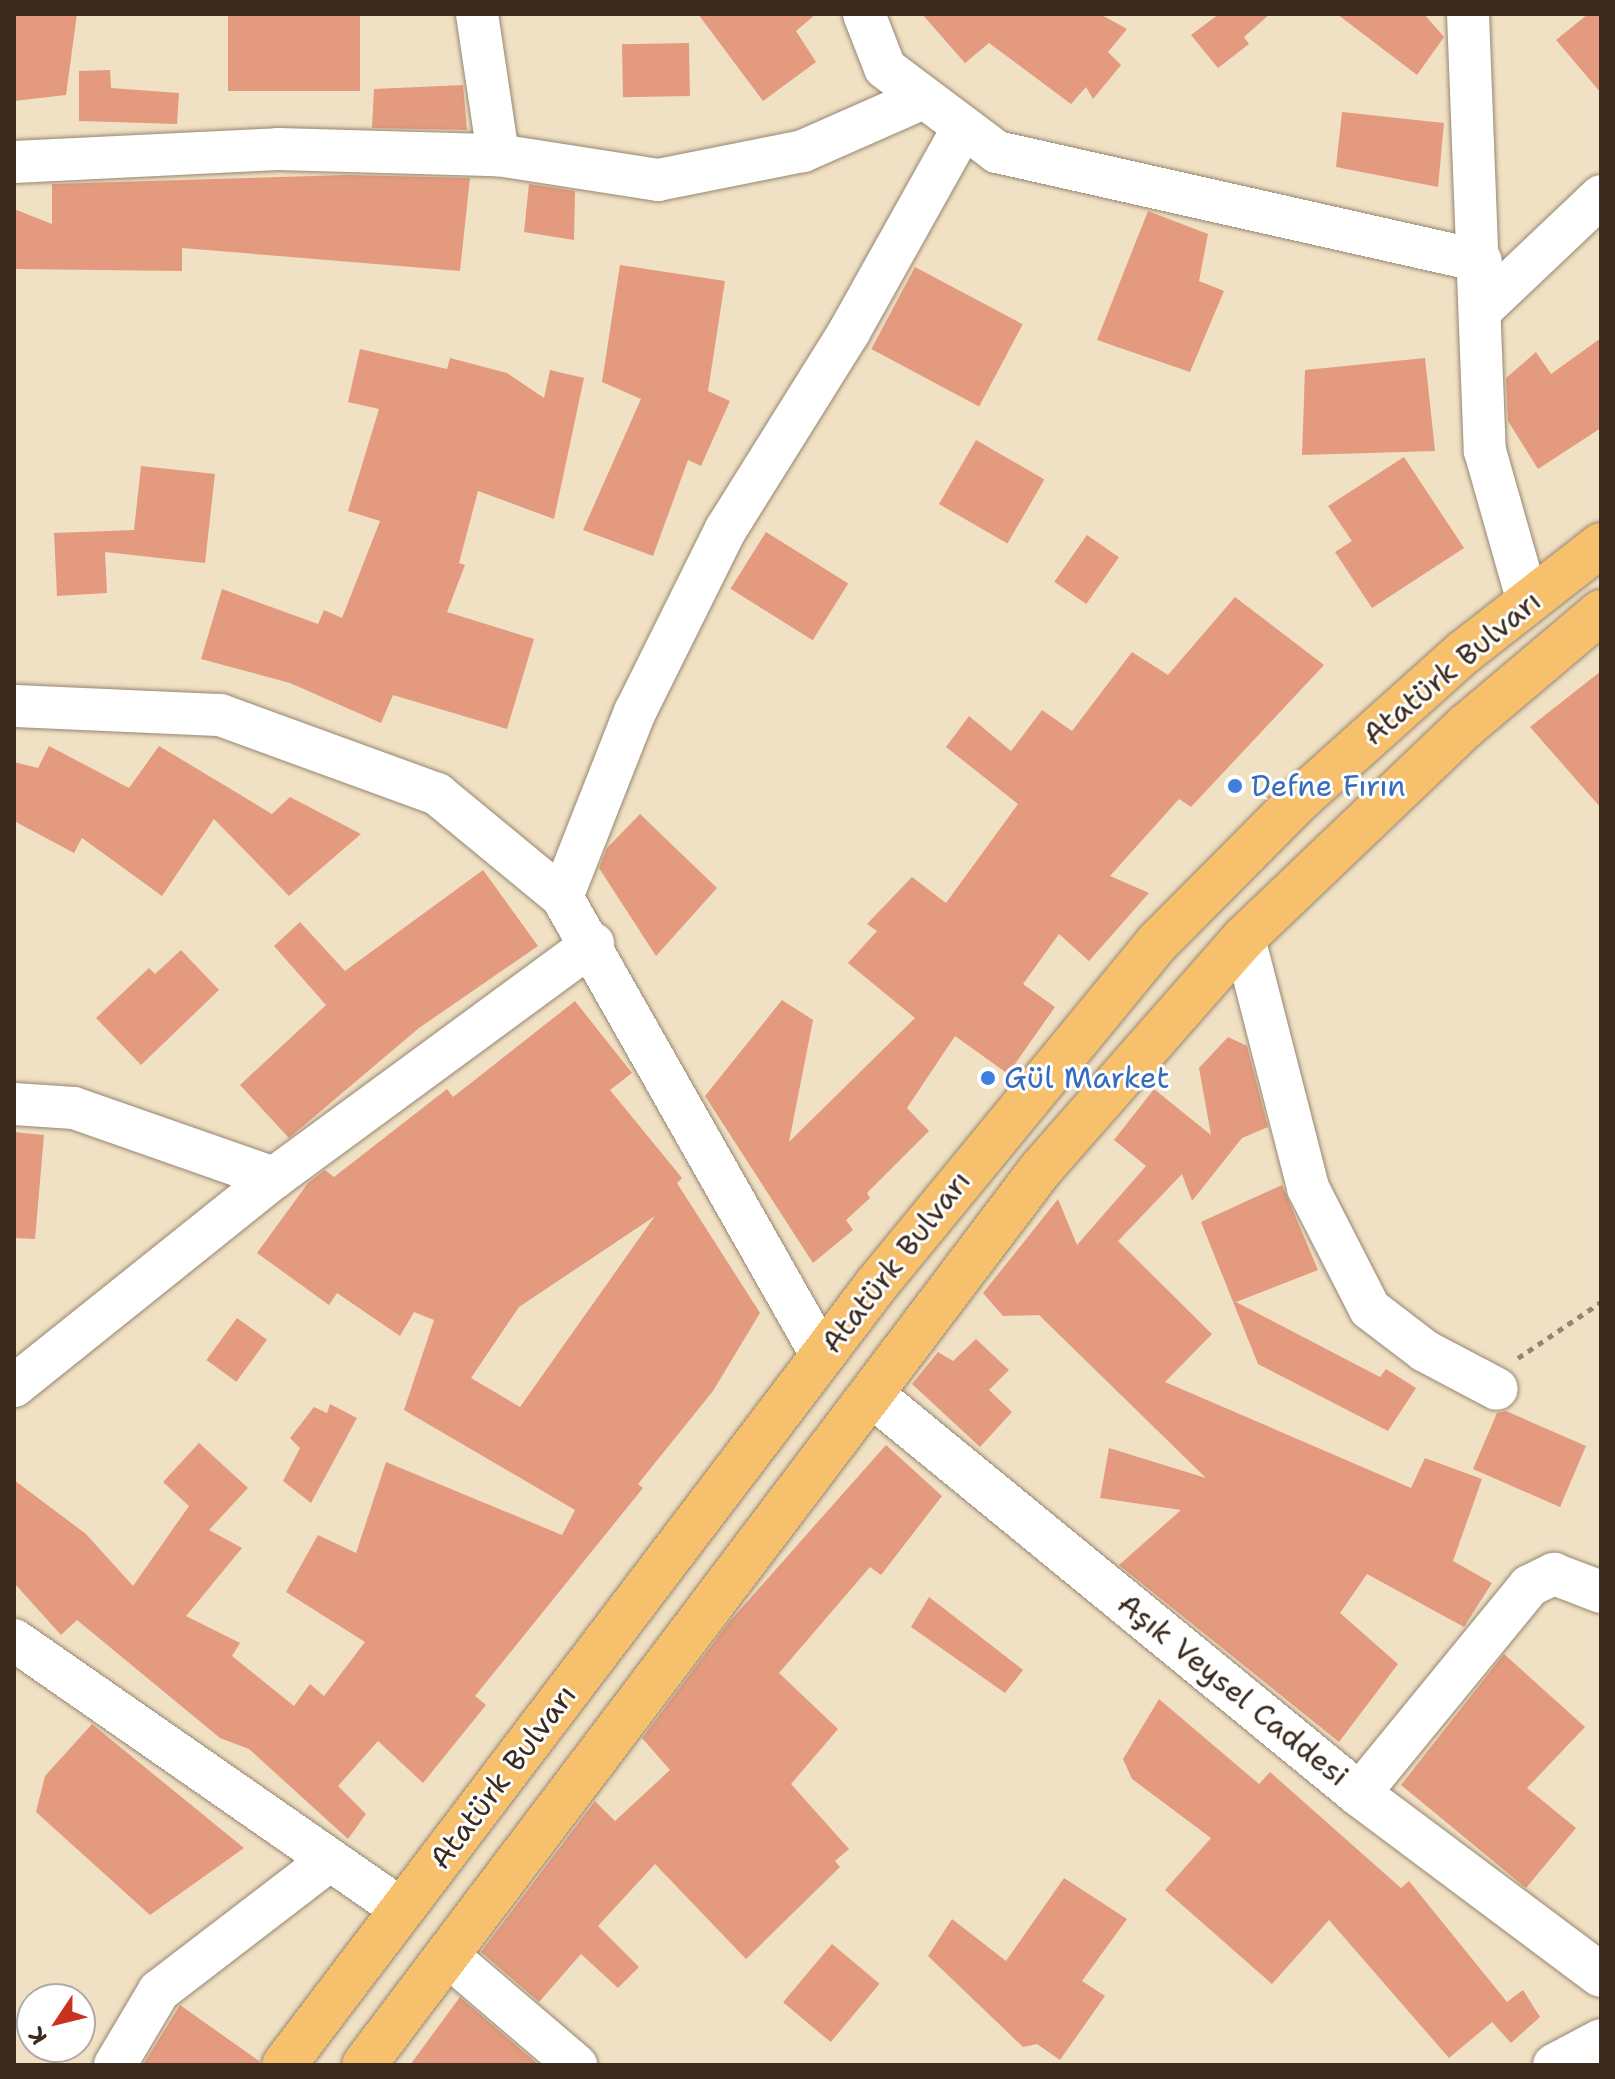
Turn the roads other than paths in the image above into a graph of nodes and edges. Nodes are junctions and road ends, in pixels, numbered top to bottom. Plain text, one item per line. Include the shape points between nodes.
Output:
1 (477, 14) edge
2 (864, 14) edge
3 (1468, 14) edge
4 (921, 99) junction
5 (961, 132) junction
6 (498, 155) junction
7 (14, 162) edge
8 (1601, 196) edge
9 (1481, 261) junction
10 (1482, 309) junction
11 (1601, 545) edge
12 (1528, 602) junction
13 (1601, 612) edge
14 (14, 706) edge
15 (562, 897) junction
16 (1244, 938) junction
17 (1158, 942) junction
18 (593, 944) junction
19 (1204, 983) junction
20 (14, 1104) edge
21 (274, 1178) junction
22 (822, 1356) junction
23 (1500, 1376) road end
24 (14, 1386) edge
25 (872, 1395) junction
26 (1601, 1592) edge
27 (14, 1640) edge
28 (1359, 1794) junction
29 (330, 1860) junction
30 (402, 1910) junction
31 (447, 1955) junction
32 (1601, 1975) edge
33 (1601, 2040) edge
34 (115, 2065) edge
35 (284, 2065) edge
36 (364, 2065) edge
37 (576, 2065) edge
38 (1554, 2065) edge

1 - 6 street
2 - 4 street via 885,68
3 - 9 street
4 - 5 street
4 - 6 street via 803,151 658,180
5 - 9 street via 997,152
5 - 15 street via 849,332 726,529 635,712
6 - 7 street via 278,149
8 - 10 street
9 - 10 street
10 - 12 street via 1485,451
11 - 12 highway, Atatürk Bulvarı
12 - 17 highway, Atatürk Bulvarı via 1300,799
13 - 16 highway, Atatürk Bulvarı via 1466,726
14 - 15 street via 220,715 437,794
15 - 18 street
16 - 19 highway, Atatürk Bulvarı
16 - 23 street via 1308,1188 1370,1309 1425,1351
17 - 19 highway
17 - 22 highway, Atatürk Bulvarı
18 - 21 street
18 - 22 street
19 - 25 highway, Atatürk Bulvarı via 1041,1169
20 - 21 street via 74,1108
21 - 24 street
22 - 30 highway, Atatürk Bulvarı
25 - 28 street, Aşık Veysel Caddesi
25 - 31 highway, Atatürk Bulvarı
26 - 28 street via 1554,1574 1529,1586
27 - 29 street
28 - 32 street, Aşık Veysel Caddesi
29 - 30 street
29 - 34 street via 159,1991
30 - 31 highway
30 - 35 highway, Atatürk Bulvarı
31 - 36 highway, Atatürk Bulvarı
31 - 37 street
33 - 38 street

